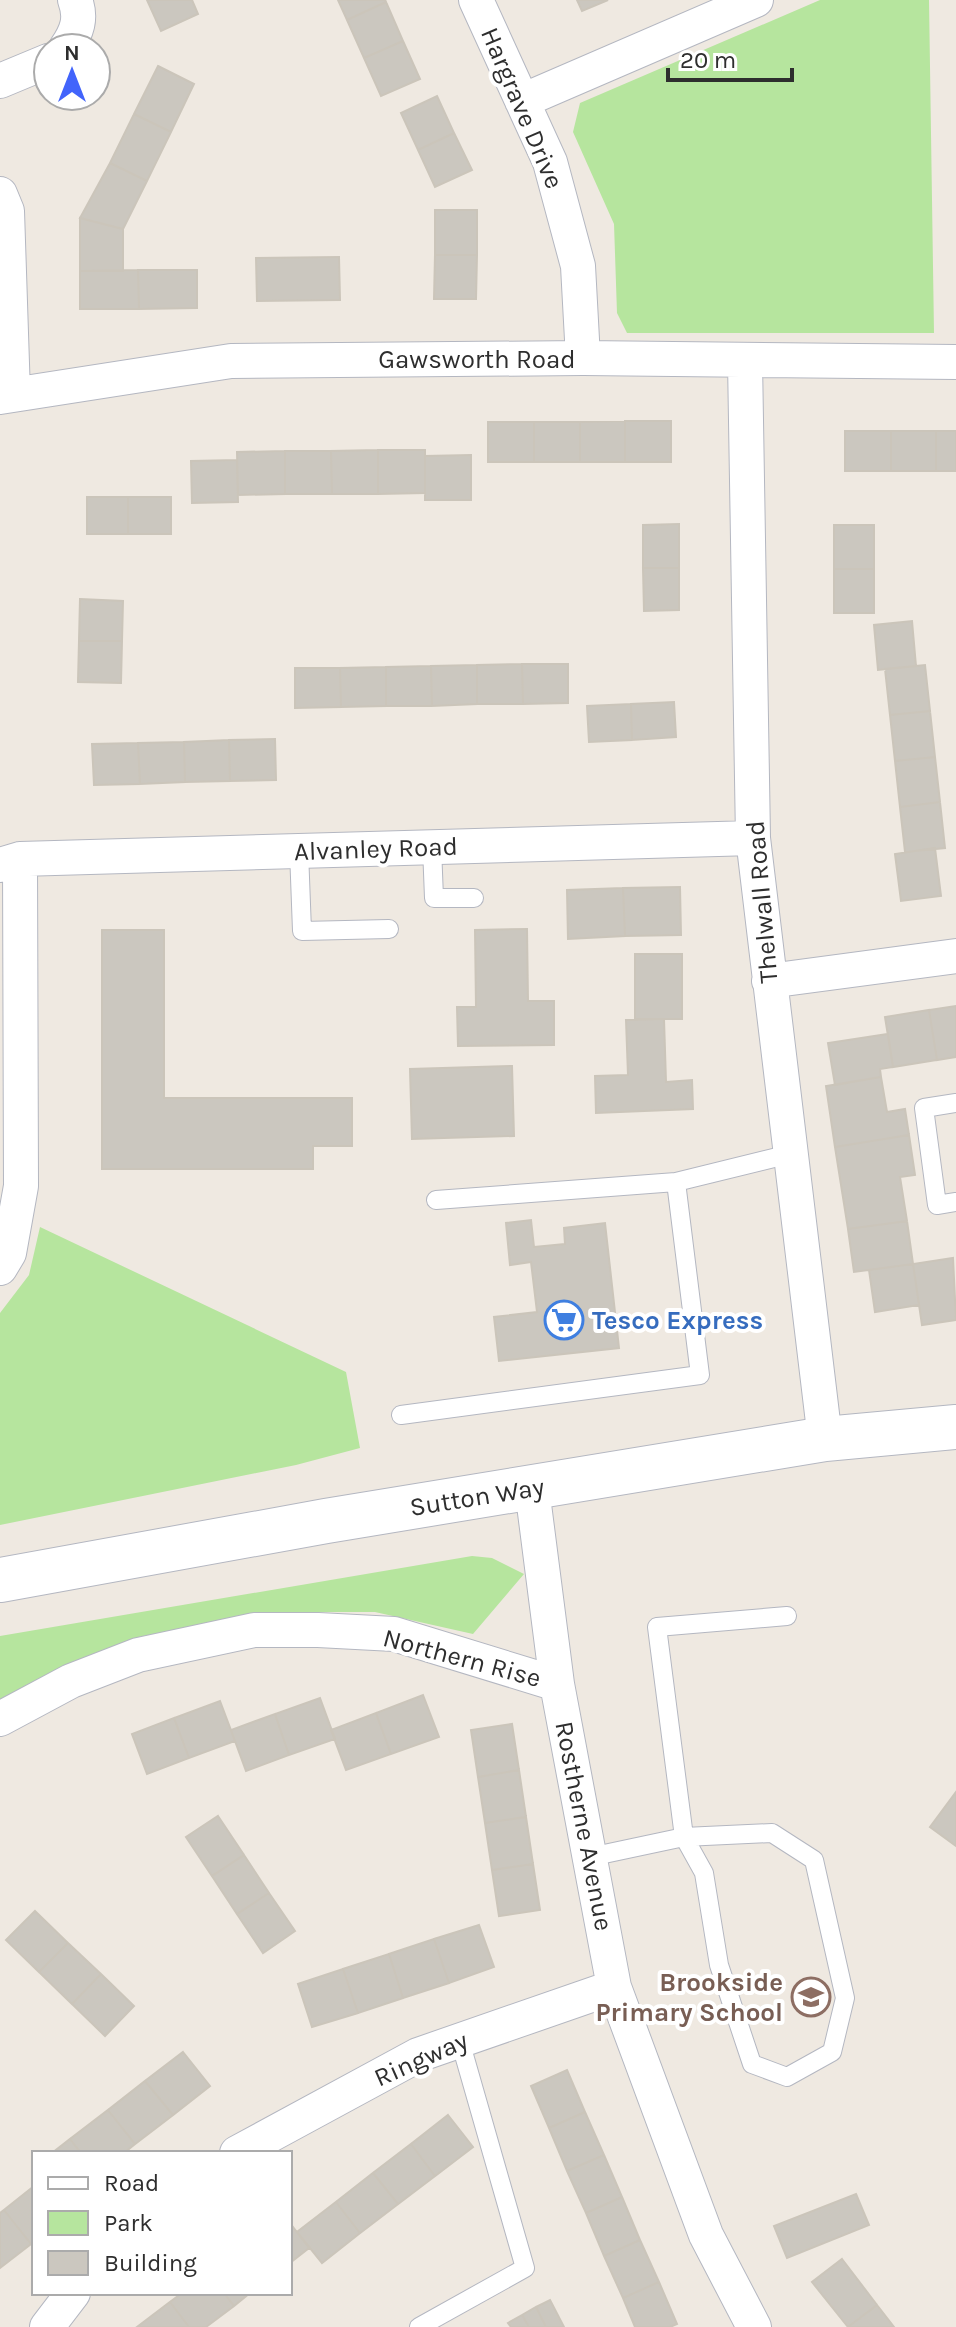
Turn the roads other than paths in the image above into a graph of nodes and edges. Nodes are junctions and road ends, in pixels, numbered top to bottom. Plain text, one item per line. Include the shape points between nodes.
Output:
1 (75, 0) edge
2 (476, 0) edge
3 (756, 0) edge
4 (76, 32) edge
5 (32, 68) edge
6 (0, 81) edge
7 (522, 101) junction
8 (0, 194) edge
9 (583, 358) junction
10 (745, 361) junction
11 (956, 362) edge
12 (6, 395) edge
13 (753, 838) junction
14 (432, 847) junction
15 (299, 851) junction
16 (10, 862) edge
17 (474, 898) dead end
18 (389, 929) dead end
19 (956, 956) edge
20 (769, 981) junction
21 (956, 1103) edge
22 (790, 1154) junction
23 (676, 1182) junction
24 (10, 1184) edge
25 (436, 1200) dead end
26 (956, 1202) edge
27 (0, 1268) edge
28 (401, 1415) dead end
29 (956, 1427) edge
30 (825, 1439) junction
31 (532, 1489) junction
32 (0, 1580) edge
33 (787, 1616) dead end
34 (557, 1684) junction
35 (0, 1719) edge
36 (684, 1837) junction
37 (590, 1857) junction
38 (614, 1987) junction
39 (460, 2041) junction
40 (241, 2151) edge
41 (71, 2295) edge
42 (47, 2327) edge
43 (419, 2327) edge
44 (754, 2327) edge

1 - 4 street via 80,13
2 - 7 street, Hargrave Drive
3 - 7 street
5 - 6 street
7 - 9 street, Hargrave Drive via 550,162 578,266
8 - 12 street via 7,211
9 - 10 street, Gawsworth Road
9 - 12 street, Gawsworth Road via 231,361
10 - 11 street, Gawsworth Road
10 - 13 street, Thelwall Road
13 - 14 street, Alvanley Road
13 - 20 street, Thelwall Road
14 - 15 street, Alvanley Road
14 - 17 lane via 434,898
15 - 16 street, Alvanley Road
15 - 18 lane via 302,931
16 - 24 street
19 - 20 street
20 - 22 street, Thelwall Road
21 - 26 lane via 924,1108 937,1205
22 - 23 lane
22 - 30 street, Thelwall Road
23 - 25 lane
23 - 28 lane via 700,1375
24 - 27 street via 9,1253
29 - 30 main road, Sutton Way
30 - 31 main road, Sutton Way
31 - 32 main road, Sutton Way
31 - 34 street, Rostherne Avenue
33 - 36 lane via 657,1627
34 - 35 street, Northern Rise via 394,1634 254,1630 138,1655 71,1681
34 - 37 street, Rostherne Avenue
36 - 36 lane via 772,1833 814,1860 845,1998 832,2052 787,2077 752,2064 719,1965 704,1873
36 - 37 lane
37 - 38 street, Rostherne Avenue
38 - 39 street, Ringway
38 - 44 street, Rostherne Avenue via 706,2235
39 - 40 street, Ringway via 418,2055
39 - 43 lane via 525,2268
41 - 42 street

